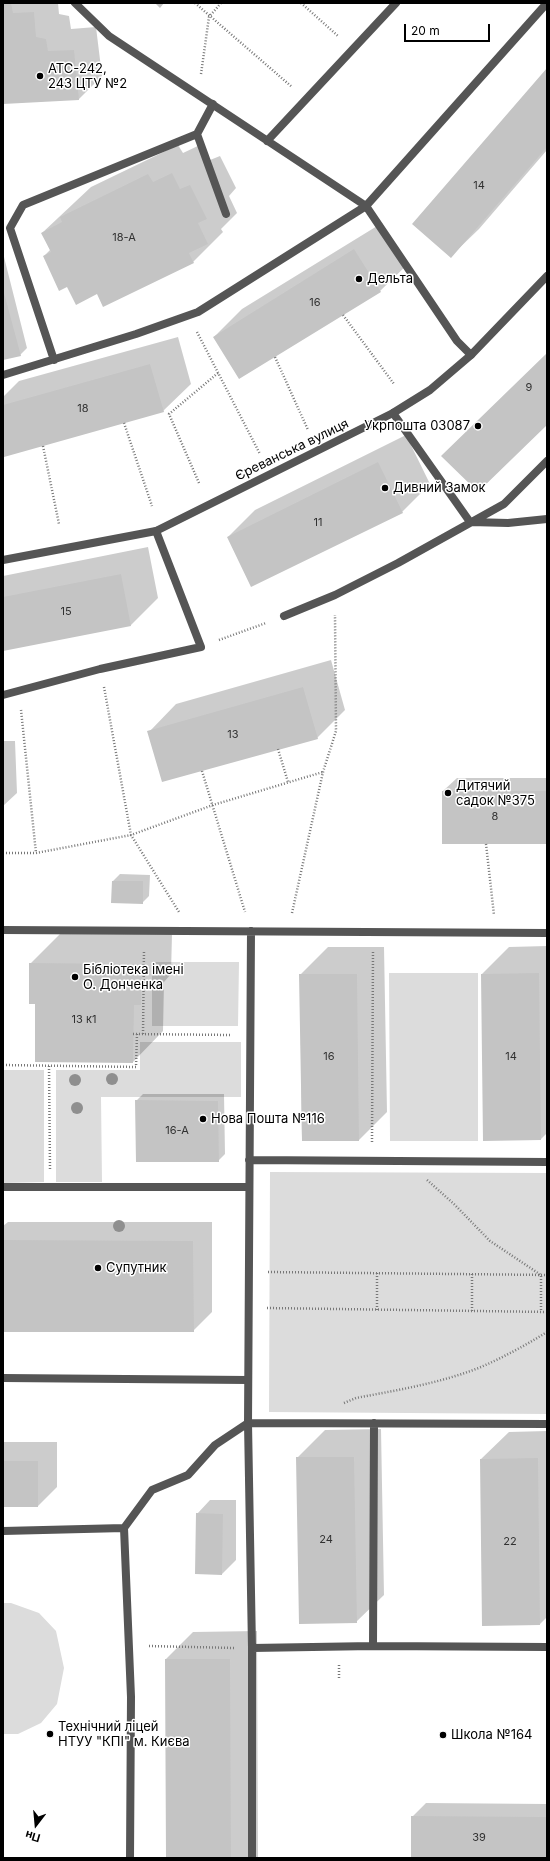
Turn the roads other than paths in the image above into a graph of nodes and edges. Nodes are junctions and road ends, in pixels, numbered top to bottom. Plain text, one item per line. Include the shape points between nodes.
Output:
1 (75, 3) edge
2 (396, 3) edge
3 (547, 3) edge
4 (212, 104) junction
5 (197, 134) junction
6 (267, 141) junction
7 (366, 206) junction
8 (226, 214) dead end
9 (547, 276) edge
10 (471, 355) junction
11 (54, 360) junction
12 (3, 376) edge
13 (393, 413) junction
14 (547, 461) edge
15 (547, 520) edge
16 (470, 522) junction
17 (156, 531) junction
18 (3, 560) edge
19 (284, 616) road end
20 (3, 695) edge
21 (3, 930) edge
22 (251, 931) junction
23 (547, 933) edge
24 (249, 1160) junction
25 (547, 1162) edge
26 (249, 1186) junction
27 (3, 1187) edge
28 (3, 1378) edge
29 (248, 1380) junction
30 (248, 1423) junction
31 (374, 1423) junction
32 (547, 1424) edge
33 (124, 1528) junction
34 (3, 1531) edge
35 (373, 1646) junction
36 (252, 1648) junction
37 (547, 1648) edge
38 (130, 1858) edge
39 (252, 1858) edge

1 - 4 street via 110,36
2 - 6 street
3 - 7 street
4 - 5 street
4 - 6 street
5 - 8 street
5 - 11 street via 24,205 10,228
6 - 7 street
7 - 10 street via 457,340
7 - 11 street via 198,312
9 - 10 street, Єреванська вулиця
10 - 13 street, Єреванська вулиця via 430,390
11 - 12 street
13 - 16 street
13 - 17 street, Єреванська вулиця
14 - 16 street via 504,504
15 - 16 street
16 - 19 street via 398,563 334,595
17 - 18 street, Єреванська вулиця
17 - 20 street via 201,647
21 - 22 street
22 - 23 street
22 - 24 street
24 - 25 street
24 - 26 street
26 - 27 street
26 - 29 street
28 - 29 street
29 - 30 street
30 - 31 street
30 - 33 street via 215,1446 188,1475 152,1490
30 - 36 street
31 - 32 street
31 - 35 street
33 - 34 street
33 - 38 street via 131,1697
35 - 36 street
35 - 37 street
36 - 39 street

